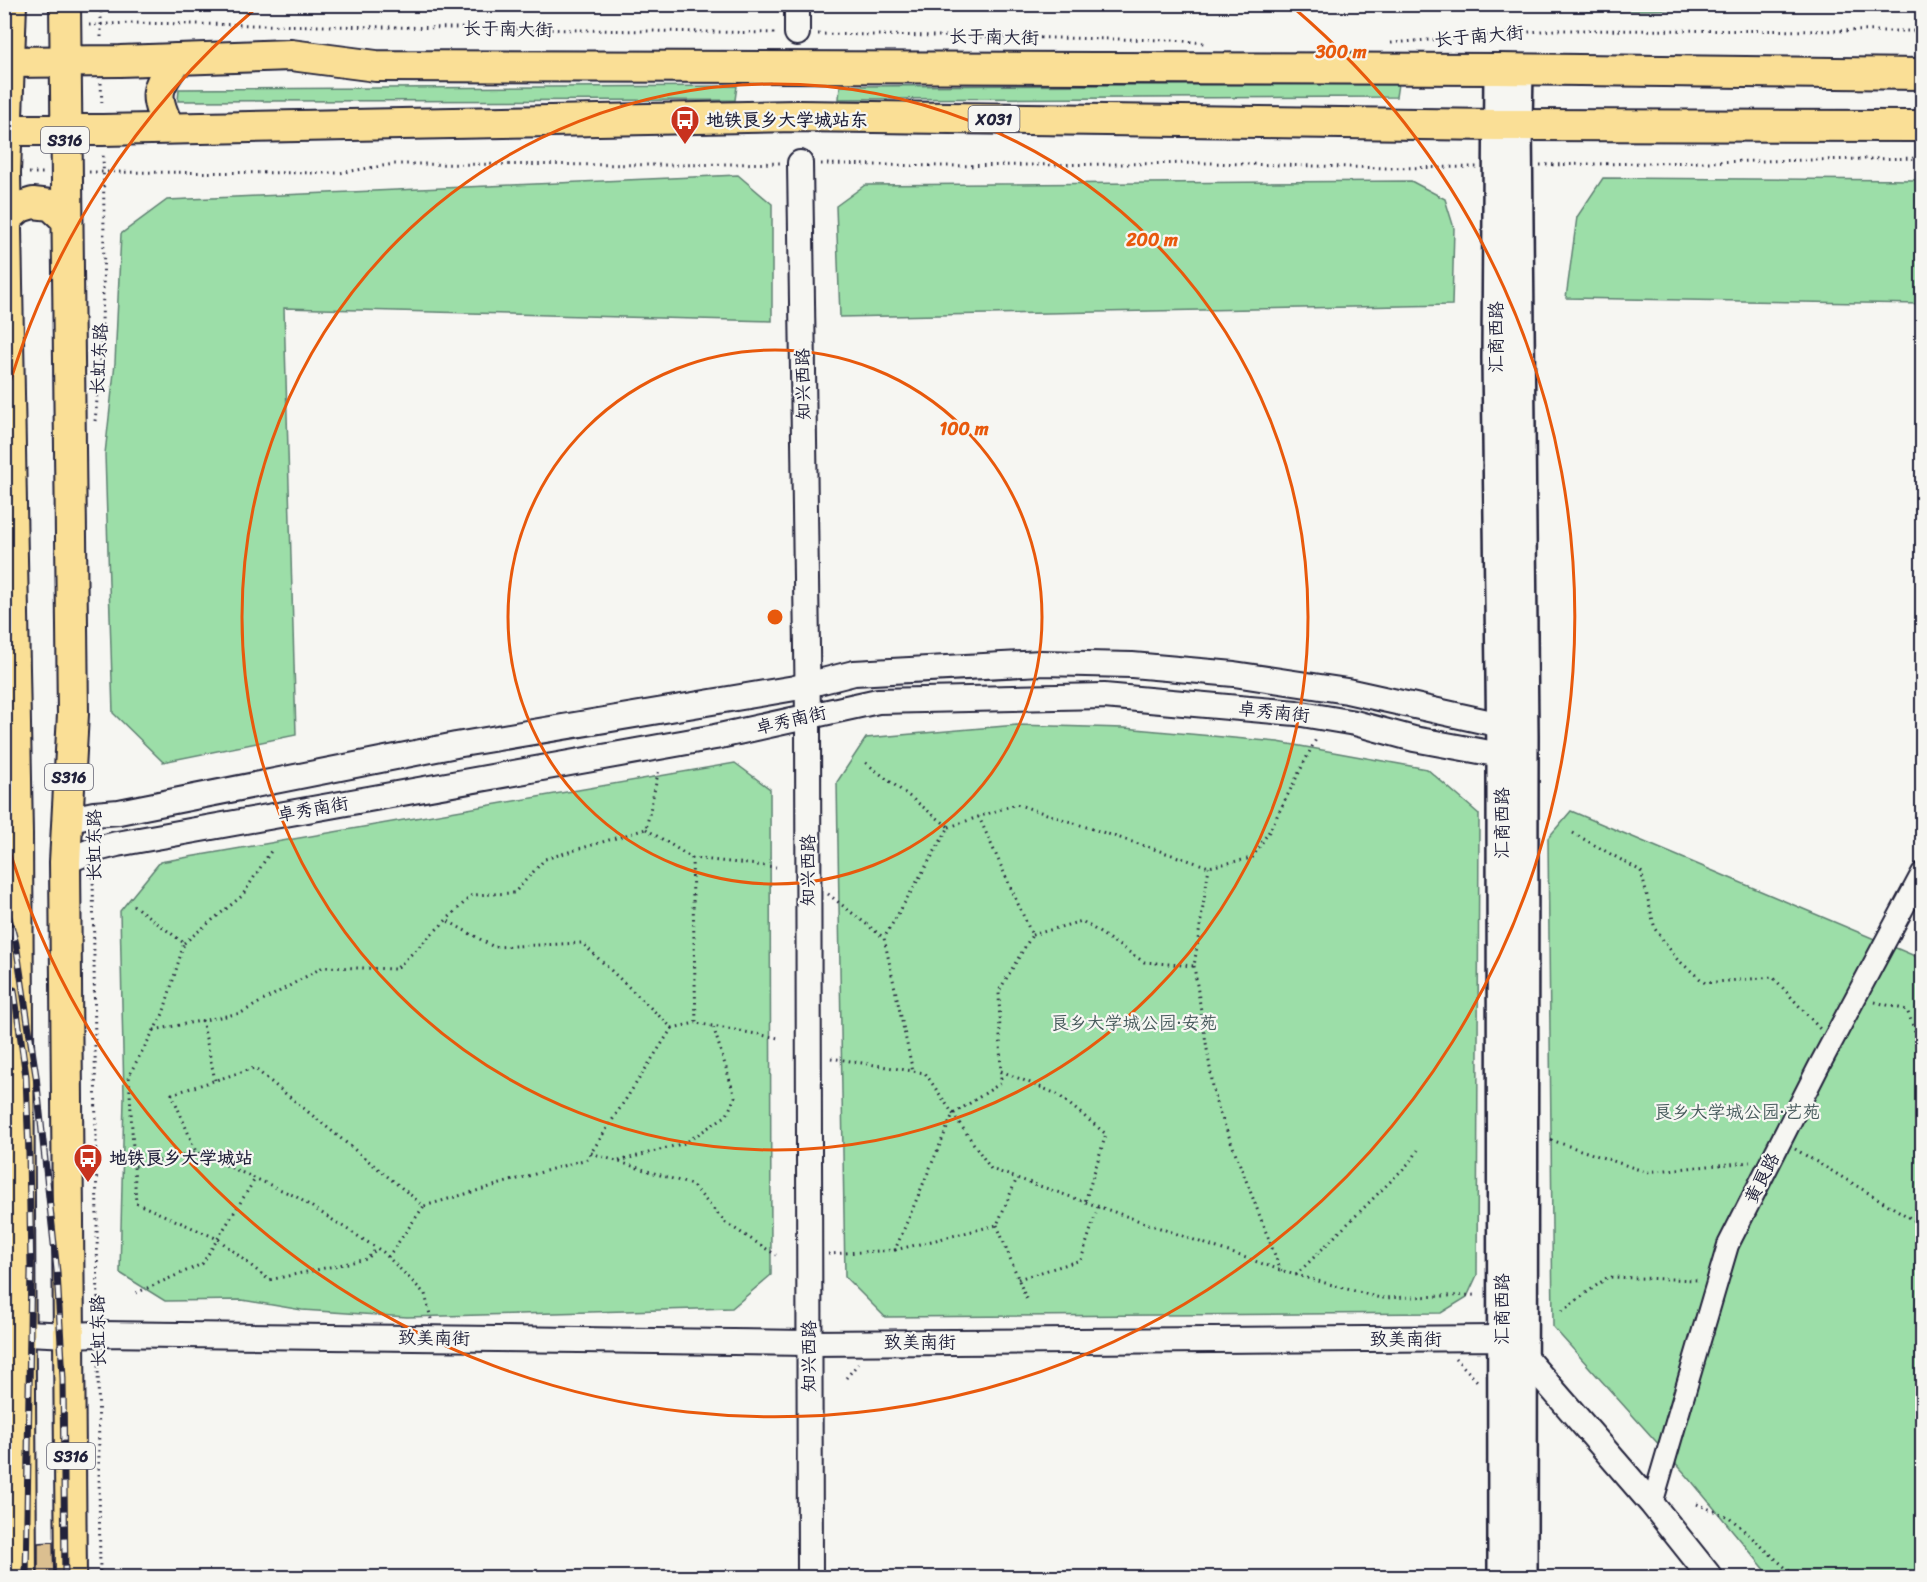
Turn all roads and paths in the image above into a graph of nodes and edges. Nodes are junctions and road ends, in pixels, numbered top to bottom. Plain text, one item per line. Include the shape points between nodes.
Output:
1 (11, 4) edge
2 (101, 4) edge
3 (798, 4) edge
4 (65, 15) edge
5 (102, 24) junction
6 (1923, 31) edge
7 (798, 33) junction
8 (1213, 44) dead end
9 (1387, 44) dead end
10 (177, 59) junction
11 (67, 61) junction
12 (7, 62) edge
13 (101, 62) junction
14 (1508, 69) junction
15 (1923, 74) edge
16 (1507, 124) junction
17 (1923, 126) edge
18 (169, 128) junction
19 (6, 130) edge
20 (65, 130) junction
21 (102, 130) junction
22 (1923, 158) edge
23 (800, 163) junction
24 (1507, 166) junction
25 (66, 172) junction
26 (103, 172) junction
27 (5, 173) edge
28 (6, 219) edge
29 (66, 219) junction
30 (95, 424) dead end
31 (806, 685) junction
32 (808, 717) junction
33 (1512, 730) junction
34 (1317, 737) dead end
35 (1512, 759) junction
36 (866, 763) dead end
37 (659, 769) dead end
38 (979, 817) junction
39 (66, 820) junction
40 (949, 827) junction
41 (646, 829) junction
42 (1573, 833) dead end
43 (11, 835) edge
44 (93, 850) junction
45 (271, 852) dead end
46 (692, 858) junction
47 (65, 862) junction
48 (776, 867) dead end
49 (1209, 867) junction
50 (1923, 873) edge
51 (11, 879) edge
52 (824, 891) dead end
53 (133, 904) dead end
54 (446, 920) junction
55 (1032, 935) junction
56 (884, 938) junction
57 (184, 943) junction
58 (1194, 966) junction
59 (1856, 996) junction
60 (202, 1020) junction
61 (696, 1023) junction
62 (713, 1026) junction
63 (672, 1028) junction
64 (154, 1030) junction
65 (778, 1038) dead end
66 (1832, 1042) junction
67 (1923, 1050) edge
68 (831, 1058) dead end
69 (1000, 1071) junction
70 (913, 1072) junction
71 (215, 1081) junction
72 (953, 1114) junction
73 (1551, 1140) dead end
74 (1781, 1140) junction
75 (1418, 1150) dead end
76 (196, 1152) junction
77 (591, 1153) junction
78 (617, 1161) junction
79 (1771, 1161) junction
80 (135, 1166) junction
81 (1017, 1178) junction
82 (255, 1179) junction
83 (1085, 1202) junction
84 (424, 1206) junction
85 (1098, 1206) junction
86 (1922, 1224) edge
87 (997, 1226) junction
88 (218, 1239) junction
89 (377, 1248) junction
90 (896, 1250) junction
91 (826, 1254) dead end
92 (776, 1255) dead end
93 (388, 1257) junction
94 (1281, 1270) junction
95 (1296, 1275) junction
96 (1018, 1279) junction
97 (1718, 1280) junction
98 (136, 1293) dead end
99 (1478, 1295) dead end
100 (1027, 1301) dead end
101 (1562, 1311) dead end
102 (432, 1322) dead end
103 (12, 1333) edge
104 (84, 1335) junction
105 (808, 1343) junction
106 (1512, 1346) junction
107 (1451, 1354) dead end
108 (863, 1358) dead end
109 (846, 1378) dead end
110 (1486, 1390) dead end
111 (1652, 1504) junction
112 (1697, 1504) dead end
113 (21, 1578) edge
114 (71, 1578) edge
115 (100, 1578) edge
116 (810, 1578) edge
117 (1502, 1578) edge
118 (1523, 1578) edge
119 (1711, 1578) edge
120 (1797, 1578) edge

1 - 12 main road, S316
2 - 5 path, 长虹东路
3 - 7 street
4 - 5 path, 长于南大街
4 - 11 main road, 长虹东路 / S316
5 - 7 path, 长于南大街
5 - 13 path, 长虹东路
6 - 9 path, 长于南大街 via 1554,30
7 - 8 path, 长于南大街
10 - 13 main road, 长于南大街
10 - 14 main road, 长于南大街 via 291,56 376,66
10 - 18 main road via 158,88 158,105
11 - 12 main road, 长于南大街
11 - 13 main road, 长于南大街
11 - 20 main road, 长虹东路 / S316
12 - 19 main road, S316
13 - 21 path, 长虹东路
14 - 15 main road, 长于南大街
14 - 16 main road, 汇商西路
16 - 17 main road, X031
16 - 18 main road, X031 via 798,116
16 - 24 main road, 汇商西路
18 - 21 main road, X031
19 - 20 main road, X031
19 - 27 main road, S316
20 - 21 main road, X031
20 - 25 main road, 长虹东路 / S316
21 - 26 path, 长虹东路
22 - 24 path
23 - 24 path
23 - 26 path via 394,164 339,172
23 - 31 street, 知兴西路
24 - 33 main road, 汇商西路 via 1496,358
25 - 26 path
25 - 27 path
25 - 29 main road, 长虹东路 / S316
26 - 30 path, 长虹东路 via 100,367
27 - 28 main road, S316
28 - 29 main road via 20,207 33,203 51,206
28 - 43 main road, S316
29 - 39 main road, 长虹东路 / S316 via 73,726
31 - 32 street, 知兴西路
31 - 33 street, 卓秀南街 via 854,673 1041,663 1132,665 1234,674 1347,691
31 - 39 street, 卓秀南街 via 456,745
32 - 35 street, 卓秀南街 via 878,701 1104,696 1296,713
32 - 44 street, 卓秀南街
32 - 105 street, 知兴西路
33 - 35 main road, 汇商西路
34 - 49 path via 1252,858
35 - 106 main road, 汇商西路
36 - 40 path
37 - 41 path
38 - 40 path
38 - 49 path via 1016,804
38 - 55 path
39 - 47 main road, 长虹东路 / S316
40 - 56 path
41 - 46 path
41 - 54 path via 545,859 514,893 472,895
42 - 66 path via 1641,871 1655,929 1677,959 1705,983 1773,977
43 - 51 main road, S316
44 - 47 street, 卓秀南街
44 - 104 path, 长虹东路
45 - 57 path via 242,896
46 - 48 path
46 - 61 path
47 - 104 main road, 长虹东路 / S316
49 - 58 path
50 - 59 street, 黄良路
51 - 103 main road, S316
52 - 56 path
53 - 57 path
54 - 60 path via 396,969 323,967 241,1013
54 - 63 path via 494,947 582,943
55 - 58 path via 1082,921 1144,962
55 - 69 path via 999,991
56 - 70 path
57 - 64 path
58 - 94 path via 1215,1100
59 - 66 street, 黄良路
59 - 67 path via 1907,1010
60 - 64 path
60 - 71 path
61 - 62 path
61 - 63 path
62 - 65 path
62 - 78 path via 735,1097 727,1115 685,1143
63 - 77 path
64 - 80 path via 129,1075
66 - 74 street, 黄良路
68 - 70 path
69 - 72 path via 1000,1083
69 - 83 path via 1057,1094 1106,1134
70 - 72 path via 925,1073
71 - 76 path via 172,1094
71 - 84 path via 254,1068
72 - 81 path via 991,1169
72 - 90 path
73 - 79 path via 1646,1172
74 - 79 street, 黄良路
74 - 86 path
75 - 95 path
76 - 80 path
76 - 82 path
77 - 78 path
77 - 84 path via 587,1159
78 - 92 path via 692,1185 726,1222
79 - 97 street, 黄良路 via 1728,1245
80 - 88 path via 136,1203
81 - 83 path
81 - 87 path
82 - 88 path
82 - 89 path via 295,1196
83 - 85 path
84 - 93 path
85 - 94 path
85 - 96 path via 1081,1260
87 - 90 path
87 - 96 path
88 - 89 path via 269,1280 367,1259
88 - 98 path via 202,1264
89 - 93 path
90 - 91 path
93 - 102 path via 424,1294
94 - 95 path
95 - 99 path via 1380,1298
96 - 100 path
97 - 101 path via 1608,1277
97 - 111 street, 黄良路
103 - 104 street, 致美南街
103 - 113 main road, S316
104 - 105 street, 致美南街
104 - 114 main road, 长虹东路 / S316
104 - 115 path, 长虹东路
105 - 106 street, 致美南街
105 - 116 street, 知兴西路
106 - 111 street
106 - 117 main road, 汇商西路
106 - 118 main road, 汇商西路
107 - 110 path
108 - 109 path
111 - 119 street
112 - 120 path via 1729,1517

